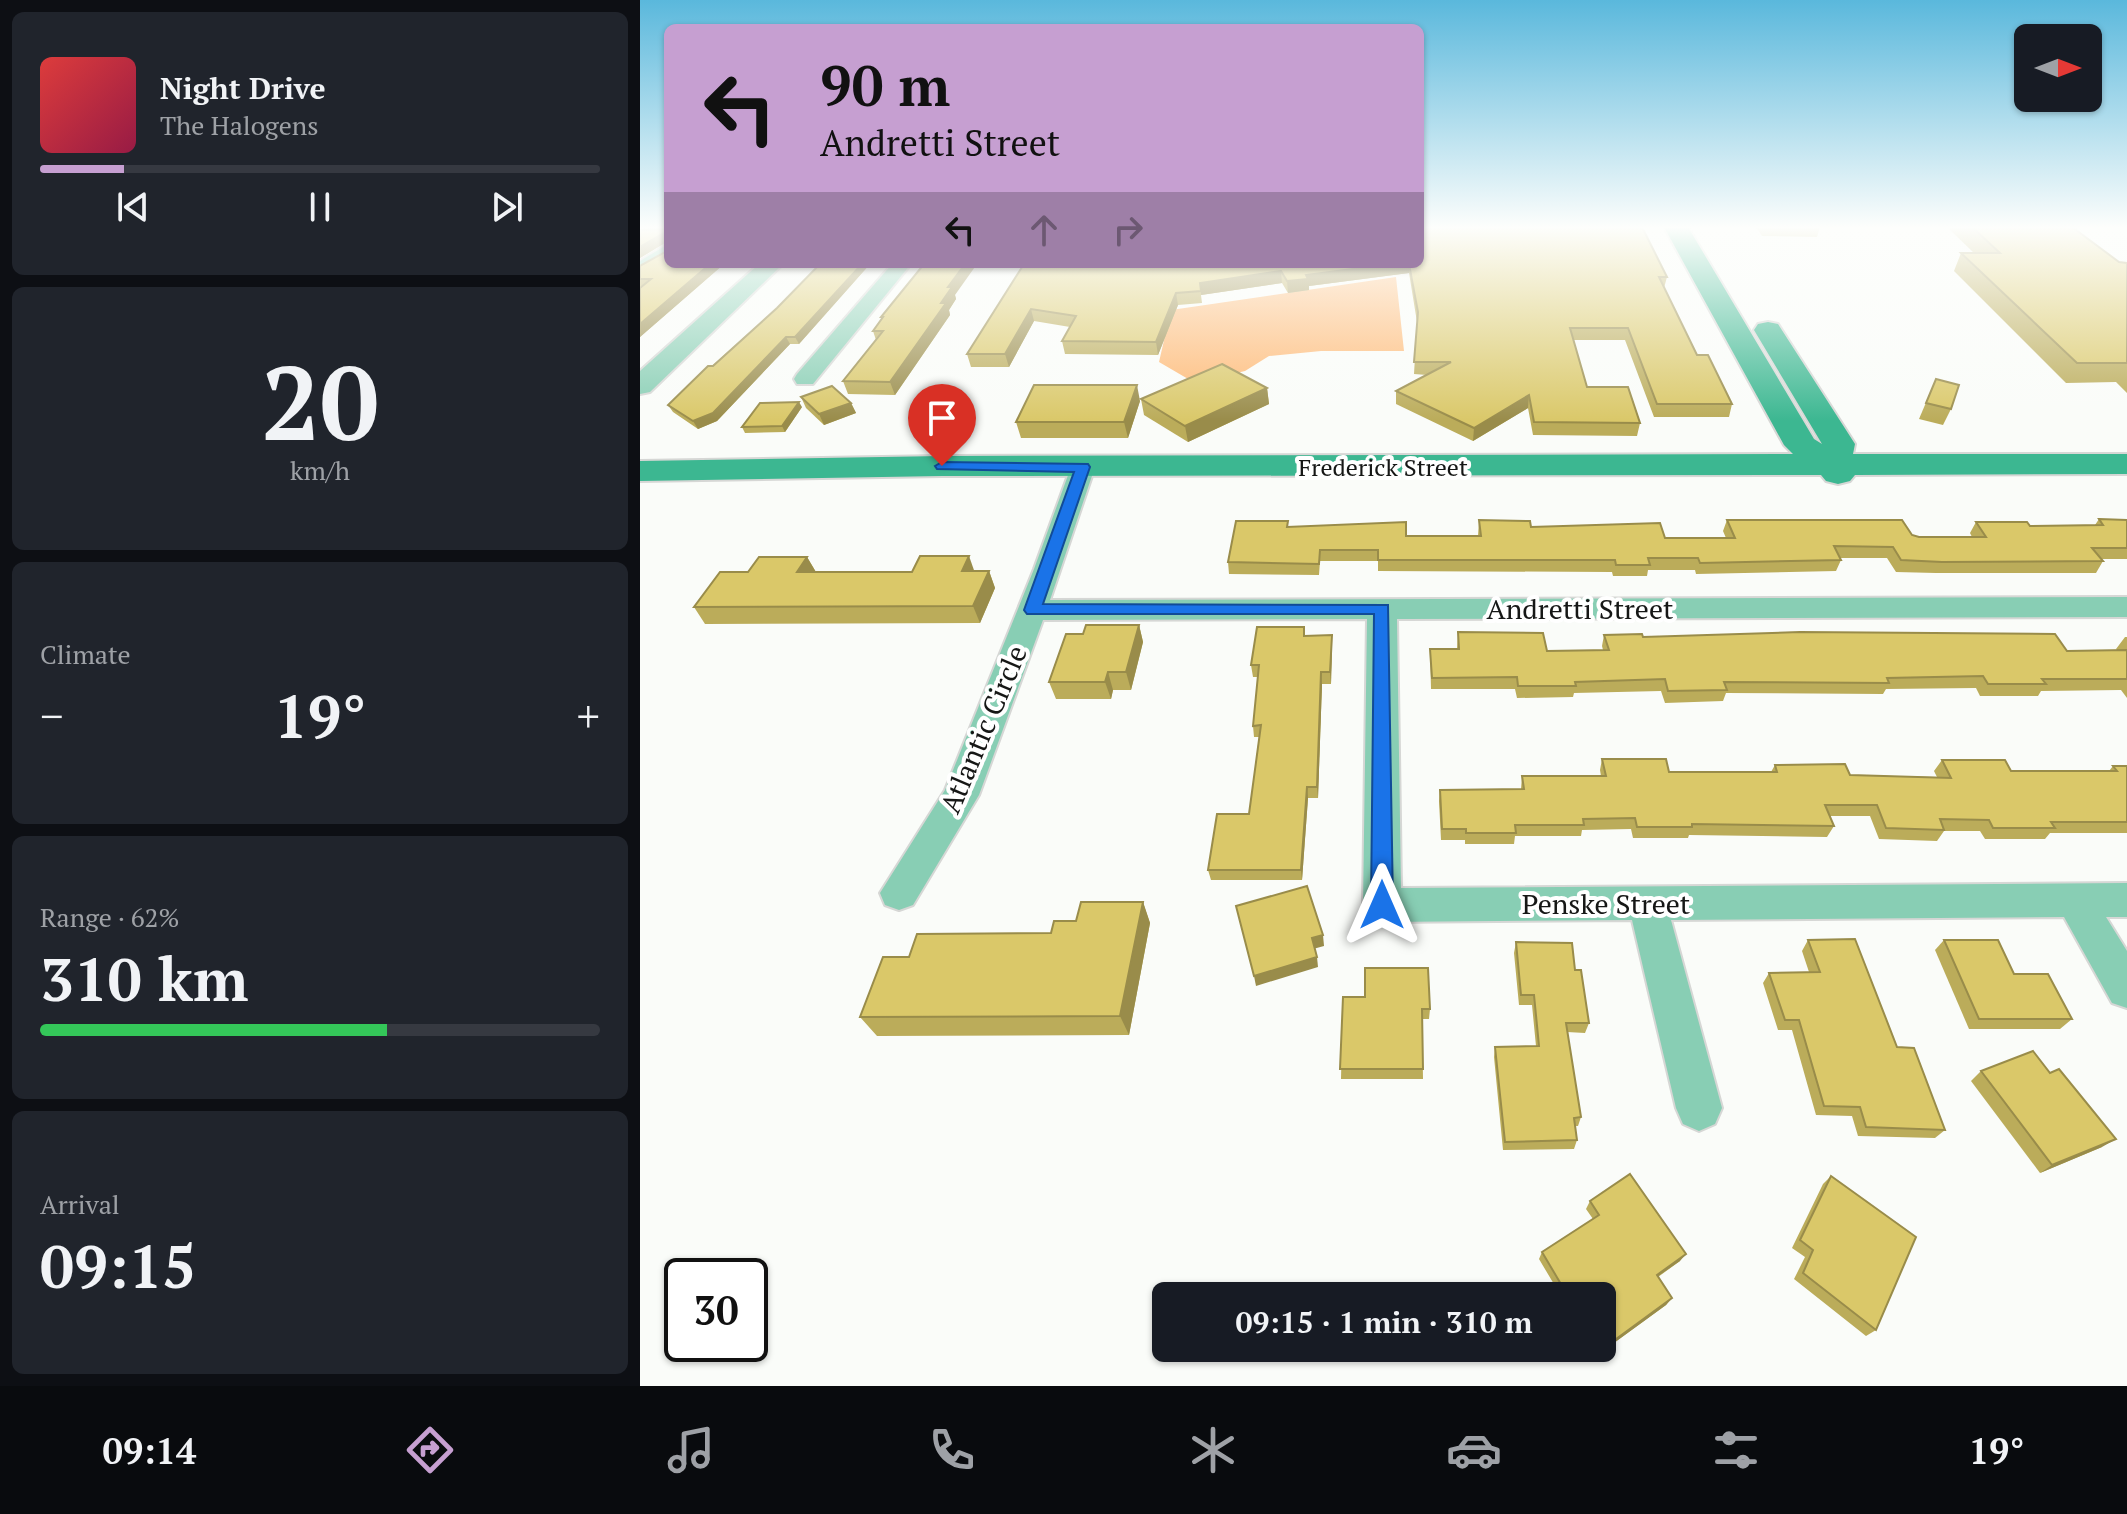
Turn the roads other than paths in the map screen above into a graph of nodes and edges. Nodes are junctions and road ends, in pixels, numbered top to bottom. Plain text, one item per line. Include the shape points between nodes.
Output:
1 (742, 292) edge
2 (879, 292) edge
3 (1720, 292) edge
4 (1742, 292) edge
5 (805, 379) dead end
6 (640, 386) edge
7 (2127, 464) edge
8 (890, 467) junction
9 (1323, 467) junction
10 (640, 471) edge
11 (1841, 478) junction
12 (1079, 480) junction
13 (2127, 489) edge
14 (1185, 491) junction
15 (640, 493) edge
16 (747, 493) junction
17 (2127, 607) edge
18 (1382, 609) junction
19 (1032, 610) junction
20 (899, 893) dead end
21 (2127, 900) edge
22 (2075, 901) junction
23 (1647, 903) junction
24 (2127, 989) edge
25 (1699, 1108) dead end

1 - 6 street
2 - 5 street
3 - 11 main road via 1801,445
4 - 11 main road via 1839,444
7 - 11 main road, Frederick Street
8 - 10 main road, Frederick Street
8 - 12 main road, Frederick Street
8 - 16 main road via 874,479 808,480
9 - 11 main road, Frederick Street
9 - 12 main road, Frederick Street
9 - 14 main road via 1303,479 1214,482
11 - 13 main road, Frederick Street
11 - 14 main road, Frederick Street
12 - 14 main road, Frederick Street
12 - 16 main road, Frederick Street
12 - 19 street, Atlantic Circle
15 - 16 main road, Frederick Street
17 - 18 street, Andretti Street
18 - 19 street, Andretti Street
18 - 23 street, Penske Street via 1382,905
19 - 20 street, Atlantic Circle via 961,795
21 - 22 street, Penske Street
22 - 23 street, Penske Street
22 - 24 street
23 - 25 street

